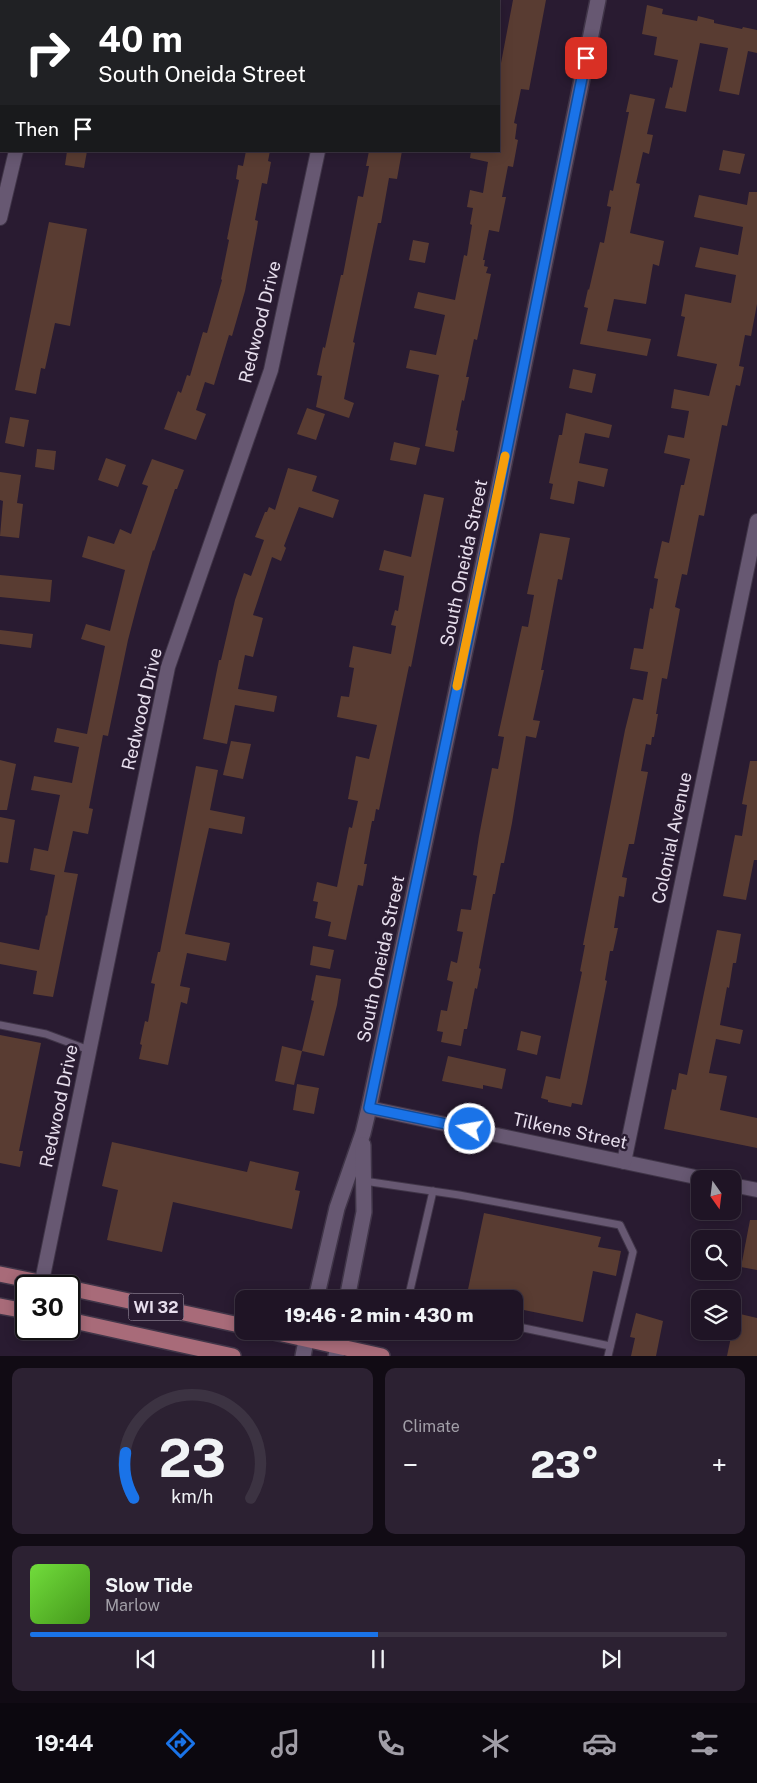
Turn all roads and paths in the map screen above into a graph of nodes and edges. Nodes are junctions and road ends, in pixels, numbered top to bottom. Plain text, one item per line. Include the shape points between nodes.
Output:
1 (598, 0) edge
2 (15, 152) edge
3 (318, 152) edge
4 (5, 171) edge
5 (0, 218) edge
6 (757, 521) edge
7 (0, 1025) edge
8 (89, 1050) junction
9 (369, 1108) junction
10 (363, 1133) junction
11 (624, 1162) junction
12 (691, 1176) edge
13 (364, 1181) junction
14 (741, 1187) edge
15 (757, 1190) edge
16 (433, 1191) junction
17 (0, 1274) edge
18 (43, 1275) edge
19 (15, 1278) edge
20 (80, 1290) edge
21 (318, 1290) edge
22 (349, 1290) edge
23 (410, 1290) edge
24 (0, 1306) edge
25 (15, 1309) edge
26 (80, 1322) edge
27 (235, 1324) edge
28 (523, 1328) edge
29 (307, 1340) edge
30 (325, 1340) edge
31 (338, 1344) edge
32 (610, 1346) junction
33 (233, 1356) edge
34 (303, 1356) edge
35 (382, 1356) edge
36 (608, 1356) edge

1 - 9 street, South Oneida Street
2 - 4 street
3 - 8 street, Redwood Drive via 270,370 168,667
4 - 5 street
6 - 11 street, Colonial Avenue
7 - 8 lane via 46,1034
8 - 18 street, Redwood Drive
9 - 10 street, South Oneida Street
9 - 11 street, Tilkens Street
10 - 13 street, South Oneida Street
10 - 21 street, South Oneida Street via 337,1208
11 - 12 street, Tilkens Street
13 - 16 lane
13 - 22 street, South Oneida Street via 364,1212
14 - 15 street
16 - 23 lane
16 - 32 lane via 620,1224 633,1252
17 - 19 main road
20 - 27 main road, WI 32
24 - 25 main road
26 - 33 main road, WI 32
28 - 32 lane
29 - 34 street
30 - 31 main road
31 - 35 main road
32 - 36 lane

